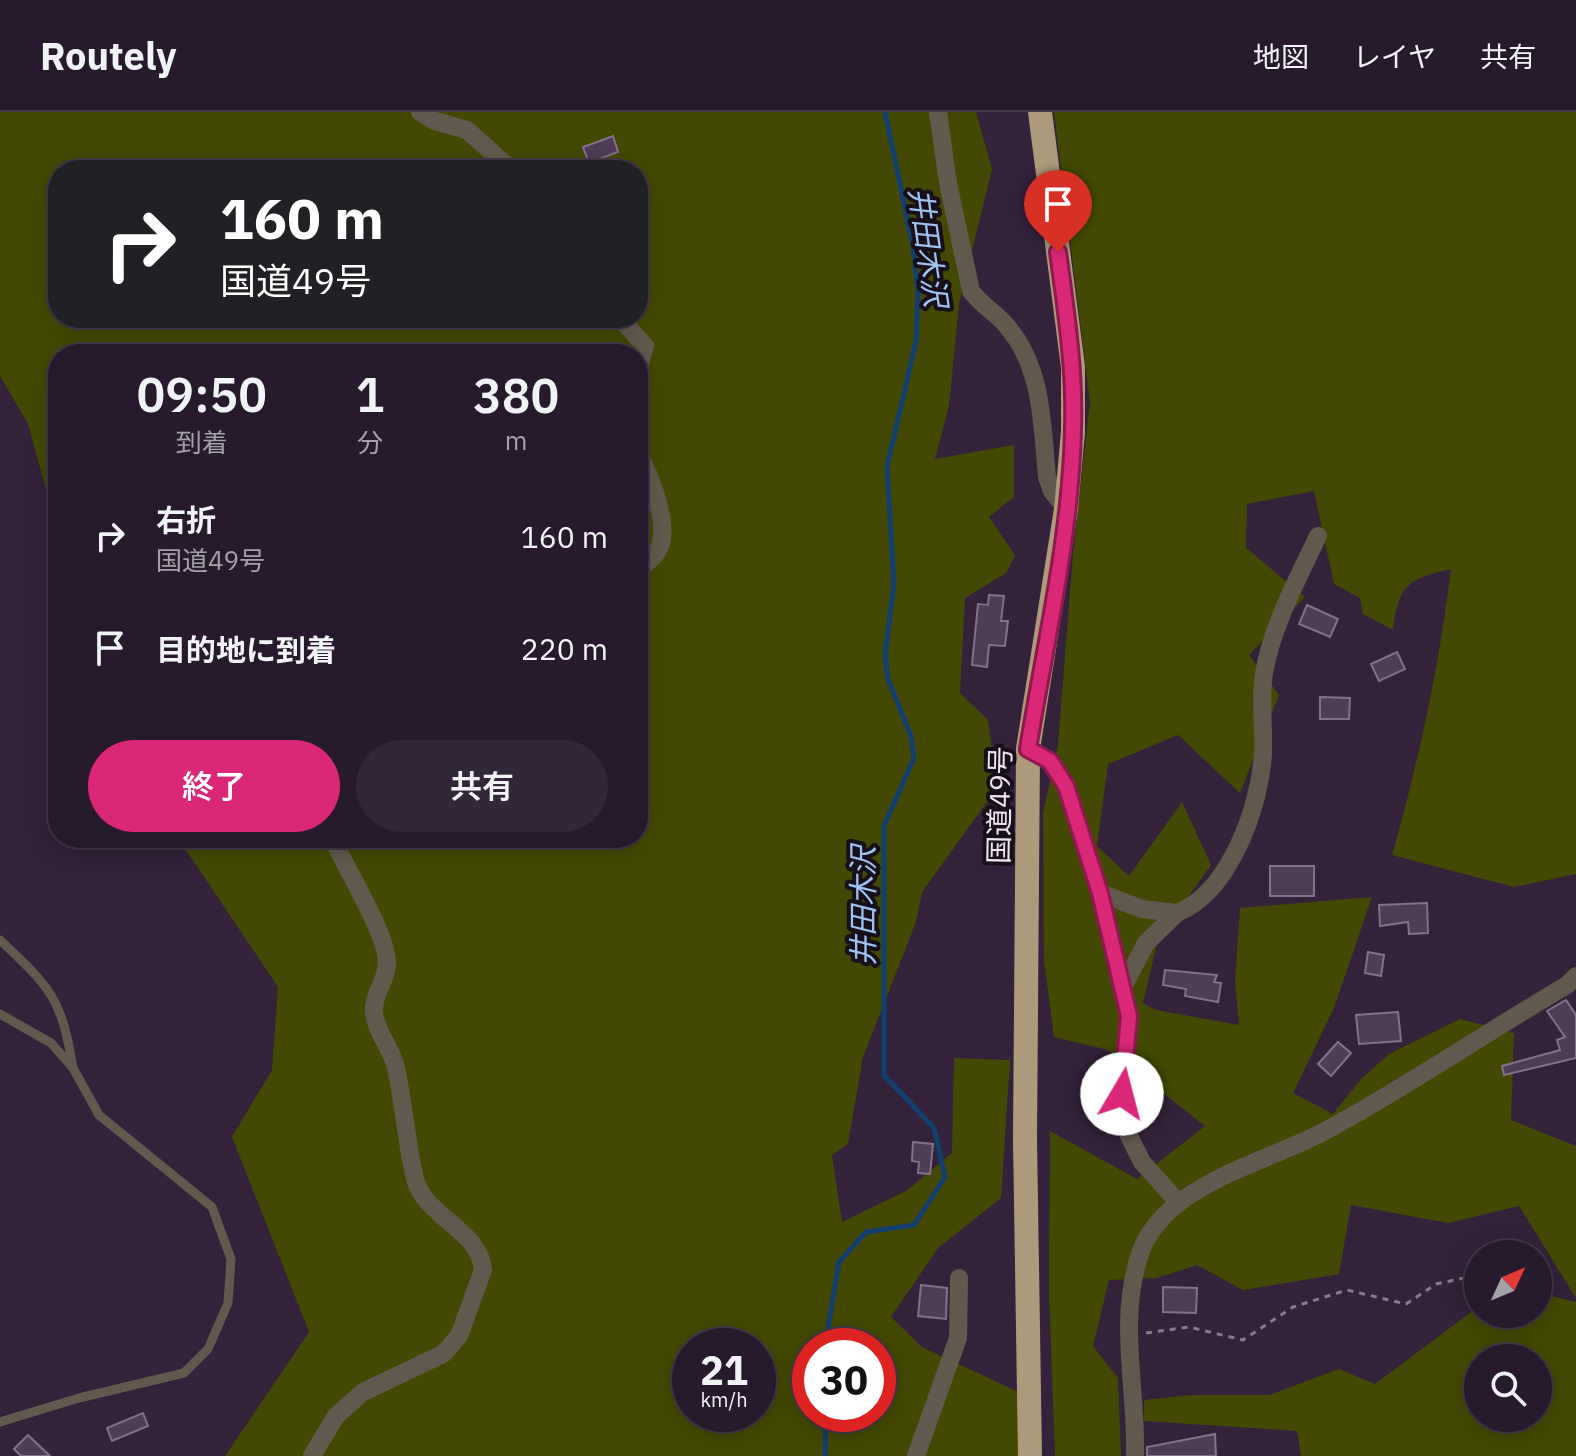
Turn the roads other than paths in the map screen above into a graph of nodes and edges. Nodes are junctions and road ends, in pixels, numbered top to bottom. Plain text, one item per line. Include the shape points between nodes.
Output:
1 (420, 112) edge
2 (938, 112) edge
3 (1040, 112) edge
4 (501, 160) edge
5 (629, 328) edge
6 (643, 344) edge
7 (648, 473) edge
8 (1066, 509) junction
9 (1318, 536) dead end
10 (648, 560) edge
11 (1028, 749) junction
12 (337, 848) edge
13 (1100, 893) junction
14 (1177, 913) junction
15 (0, 940) edge
16 (1576, 976) edge
17 (1122, 989) junction
18 (0, 1014) edge
19 (73, 1068) junction
20 (1179, 1203) junction
21 (959, 1278) dead end
22 (0, 1422) edge
23 (312, 1456) edge
24 (916, 1456) edge
25 (1030, 1456) edge
26 (1135, 1456) edge

1 - 4 street via 467,130
2 - 8 street via 971,291 1005,324 1033,369 1047,477
3 - 8 highway, 国道49号 via 1073,367
5 - 6 street
7 - 10 street via 655,486 662,542
8 - 11 highway, 国道49号
9 - 14 street via 1294,585 1264,672 1263,754 1251,820 1217,878 1192,907
11 - 13 street via 1050,761 1066,786
11 - 25 highway, 国道49号 via 1025,1139
12 - 23 street via 387,962 374,1016 394,1062 416,1183 471,1243 483,1270 459,1336 443,1354 363,1392 336,1416
13 - 14 street via 1142,909
13 - 17 street
14 - 17 street via 1146,943
15 - 19 lane via 48,986 66,1026
16 - 20 street via 1418,1079 1325,1131 1235,1169
17 - 20 street via 1129,1016 1122,1094 1129,1136 1142,1162
18 - 19 lane via 51,1043
19 - 22 lane via 99,1115 212,1207 231,1259 228,1303 208,1349 184,1373
20 - 26 street via 1150,1233 1139,1258 1127,1336
21 - 24 street via 958,1338

